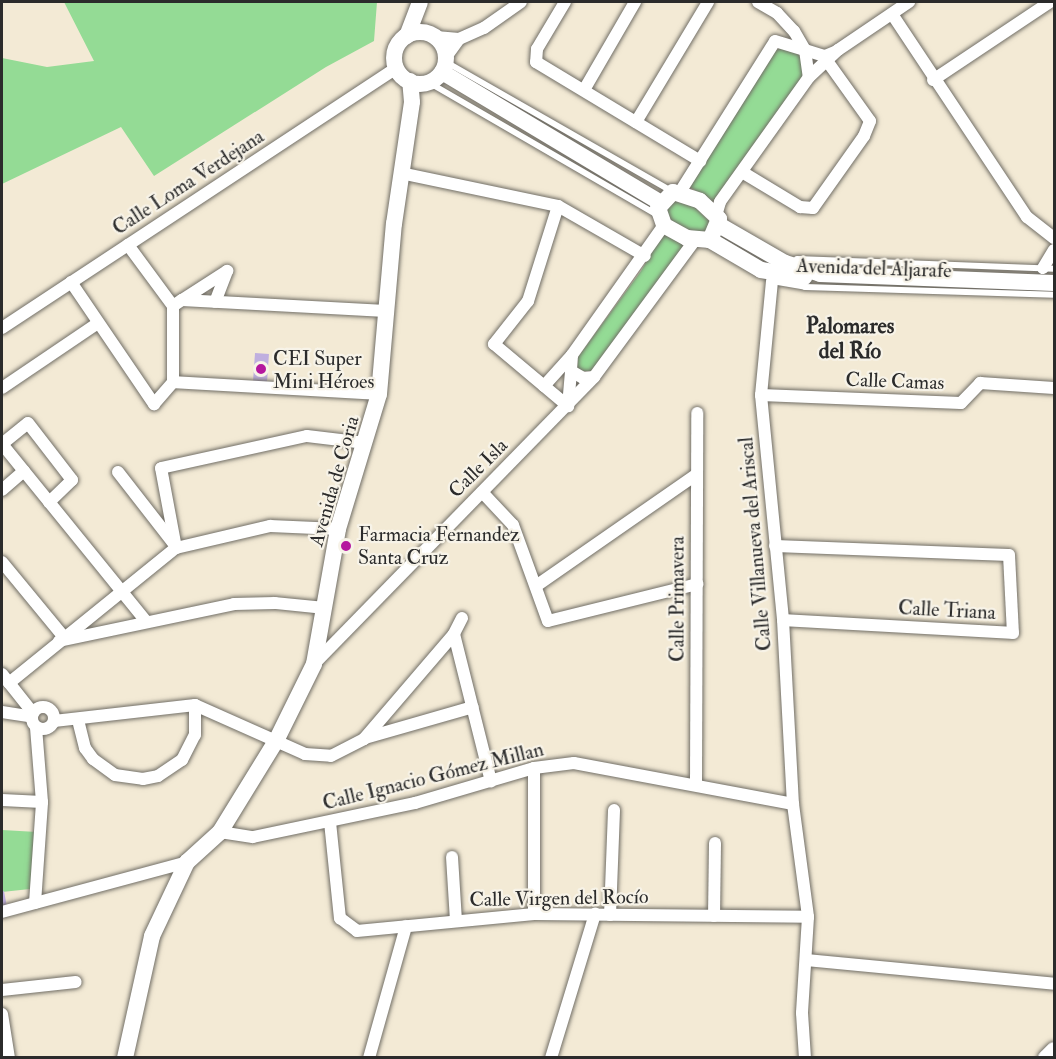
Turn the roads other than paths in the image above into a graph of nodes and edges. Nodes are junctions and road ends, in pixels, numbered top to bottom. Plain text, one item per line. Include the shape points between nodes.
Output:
1 (521, 2) edge
2 (565, 2) edge
3 (635, 2) edge
4 (708, 2) edge
5 (758, 2) edge
6 (909, 2) edge
7 (1052, 2) edge
8 (420, 3) edge
9 (777, 13) junction
10 (892, 14) junction
11 (407, 36) junction
12 (433, 36) junction
13 (459, 39) junction
14 (775, 40) junction
15 (804, 50) junction
16 (838, 50) junction
17 (827, 61) junction
18 (444, 64) junction
19 (397, 68) junction
20 (809, 77) junction
21 (933, 80) junction
22 (410, 81) junction
23 (428, 82) junction
24 (584, 90) junction
25 (636, 122) junction
26 (700, 161) junction
27 (742, 172) junction
28 (401, 173) junction
29 (668, 205) junction
30 (558, 206) junction
31 (718, 220) junction
32 (1054, 238) edge
33 (703, 241) junction
34 (128, 244) junction
35 (1054, 250) edge
36 (645, 256) junction
37 (1049, 269) edge
38 (820, 274) junction
39 (772, 281) junction
40 (71, 282) junction
41 (1054, 283) edge
42 (1054, 296) edge
43 (215, 302) junction
44 (177, 303) junction
45 (386, 311) junction
46 (98, 323) junction
47 (2, 328) edge
48 (572, 356) junction
49 (571, 371) junction
50 (594, 377) junction
51 (172, 382) junction
52 (544, 386) junction
53 (2, 388) edge
54 (1054, 388) edge
55 (379, 394) junction
56 (761, 395) junction
57 (568, 406) junction
58 (698, 413) dead end
59 (366, 443) junction
60 (2, 444) edge
61 (24, 471) junction
62 (118, 472) dead end
63 (697, 474) junction
64 (2, 490) edge
65 (482, 492) junction
66 (49, 501) junction
67 (338, 529) junction
68 (775, 546) junction
69 (176, 548) junction
70 (2, 562) edge
71 (697, 584) junction
72 (536, 586) junction
73 (122, 591) junction
74 (324, 608) junction
75 (462, 618) dead end
76 (783, 620) junction
77 (146, 621) junction
78 (453, 634) junction
79 (60, 638) junction
80 (314, 664) junction
81 (5, 679) edge
82 (195, 705) junction
83 (473, 707) junction
84 (2, 712) edge
85 (34, 719) junction
86 (78, 720) junction
87 (54, 721) junction
88 (364, 739) junction
89 (276, 741) junction
90 (534, 768) junction
91 (491, 781) junction
92 (696, 785) junction
93 (2, 800) edge
94 (42, 802) junction
95 (793, 804) junction
96 (614, 810) dead end
97 (330, 822) junction
98 (220, 832) junction
99 (715, 843) dead end
100 (452, 857) dead end
101 (187, 862) junction
102 (35, 903) junction
103 (2, 912) edge
104 (534, 914) junction
105 (595, 914) junction
106 (610, 915) junction
107 (714, 916) junction
108 (808, 917) junction
109 (456, 921) junction
110 (406, 926) junction
111 (807, 960) junction
112 (76, 981) dead end
113 (1054, 984) edge
114 (2, 990) edge
115 (2, 1014) edge
116 (1054, 1050) edge
117 (9, 1058) edge
118 (125, 1058) edge
119 (369, 1058) edge
120 (551, 1058) edge
121 (805, 1058) edge
122 (1046, 1058) edge

1 - 13 street via 484,28
2 - 24 street via 534,56 536,62
3 - 24 street
4 - 25 street
5 - 9 street
6 - 10 street
7 - 21 street
8 - 11 main road
8 - 12 main road
9 - 14 street via 779,28
9 - 15 street via 794,31
10 - 16 street
10 - 21 street
11 - 12 main road
11 - 19 main road via 397,46
12 - 13 street
12 - 18 main road
13 - 18 street
14 - 15 street
14 - 26 street
15 - 16 street via 825,56
15 - 20 street
16 - 17 street
17 - 20 street
17 - 27 street via 870,122 813,208 800,207
18 - 23 main road
18 - 29 main road, Avenida del Aljarafe
19 - 22 main road
19 - 34 street, Calle Loma Verdejana
20 - 27 street
21 - 32 street via 1027,217
22 - 23 main road
22 - 28 main road, Avenida de Coria via 412,102
23 - 29 lane, Avenida del Aljarafe
24 - 25 street
25 - 26 street
26 - 29 street
27 - 31 street via 720,202
28 - 30 street
28 - 45 main road, Avenida de Coria
29 - 31 main road, Avenida del Aljarafe via 700,201
29 - 33 main road, Avenida del Aljarafe
29 - 36 street
30 - 36 street
30 - 52 street via 528,301 495,344
31 - 33 main road
31 - 37 lane, Avenida del Aljarafe via 794,259
31 - 38 main road, Avenida del Aljarafe via 785,263
33 - 38 main road, Avenida del Aljarafe via 761,270 794,276
33 - 39 lane, Avenida del Aljarafe
33 - 50 street, Calle Isla
34 - 40 street, Calle Loma Verdejana
34 - 44 street
35 - 37 street
36 - 48 street
38 - 41 main road, Avenida del Aljarafe
39 - 42 lane, Avenida del Aljarafe via 805,287
39 - 56 street, Calle Villanueva del Ariscal
40 - 46 street
40 - 47 street, Calle Loma Verdejana
43 - 44 street
43 - 44 street via 227,271
43 - 45 street
44 - 51 street
45 - 55 main road, Avenida de Coria
46 - 51 street via 154,404
46 - 53 street
48 - 49 street
48 - 52 street
49 - 50 street via 583,378
49 - 57 street
50 - 57 street, Calle Isla
51 - 55 street
52 - 57 street
54 - 56 street, Calle Camas via 980,384 961,403
55 - 59 main road, Avenida de Coria
56 - 68 street, Calle Villanueva del Ariscal
57 - 65 street, Calle Isla
58 - 63 street, Calle Primavera
59 - 67 main road, Avenida de Coria
59 - 69 street via 307,436 161,468
60 - 61 street
60 - 66 street via 28,423 72,480
61 - 64 street
61 - 66 street
62 - 69 street
63 - 71 street, Calle Primavera
63 - 72 street
65 - 72 street via 513,525
65 - 80 street, Calle Isla
66 - 73 street
67 - 69 street via 270,526
67 - 74 main road, Avenida de Coria
68 - 76 street, Calle Villanueva del Ariscal
68 - 76 street, Calle Triana via 1009,555 1012,633
69 - 73 street
70 - 79 street
71 - 72 street via 548,621
71 - 92 street, Calle Primavera
73 - 77 street
73 - 79 street
74 - 77 street via 234,604
74 - 80 main road, Avenida de Coria
75 - 78 street
76 - 95 street, Calle Villanueva del Ariscal
77 - 79 street
78 - 83 street
78 - 88 street
79 - 81 street
80 - 89 main road, Avenida de Coria
81 - 85 street
82 - 86 street
82 - 86 street via 195,735 182,760 158,776 143,779 115,775 93,759 85,748
82 - 89 street
83 - 88 street
83 - 91 street
84 - 85 street
85 - 87 street via 47,729
85 - 87 street via 46,707 54,714
85 - 94 street
86 - 87 street
88 - 89 street via 331,756 305,754
89 - 98 main road, Avenida de Coria
90 - 91 street, Calle Ignacio Gómez Millan
90 - 92 street, Calle Ignacio Gómez Millan via 574,764
90 - 104 street
91 - 97 street, Calle Ignacio Gómez Millan
92 - 95 street, Calle Ignacio Gómez Millan
93 - 94 street
94 - 102 street
95 - 108 street
96 - 106 street
97 - 98 street, Calle Ignacio Gómez Millan via 253,837
97 - 110 street, Calle Virgen del Rocío via 340,918 357,931
98 - 101 main road, Avenida de Coria
99 - 107 street
100 - 109 street
101 - 102 street
101 - 118 main road via 152,936
102 - 103 street
104 - 105 street, Calle Virgen del Rocío
104 - 109 street, Calle Virgen del Rocío
105 - 106 street, Calle Virgen del Rocío
105 - 120 street
106 - 107 street, Calle Virgen del Rocío
107 - 108 street, Calle Virgen del Rocío
108 - 111 street
109 - 110 street, Calle Virgen del Rocío
110 - 119 street
111 - 113 street
111 - 121 street via 802,1013
112 - 114 street
115 - 117 street
116 - 122 main road

